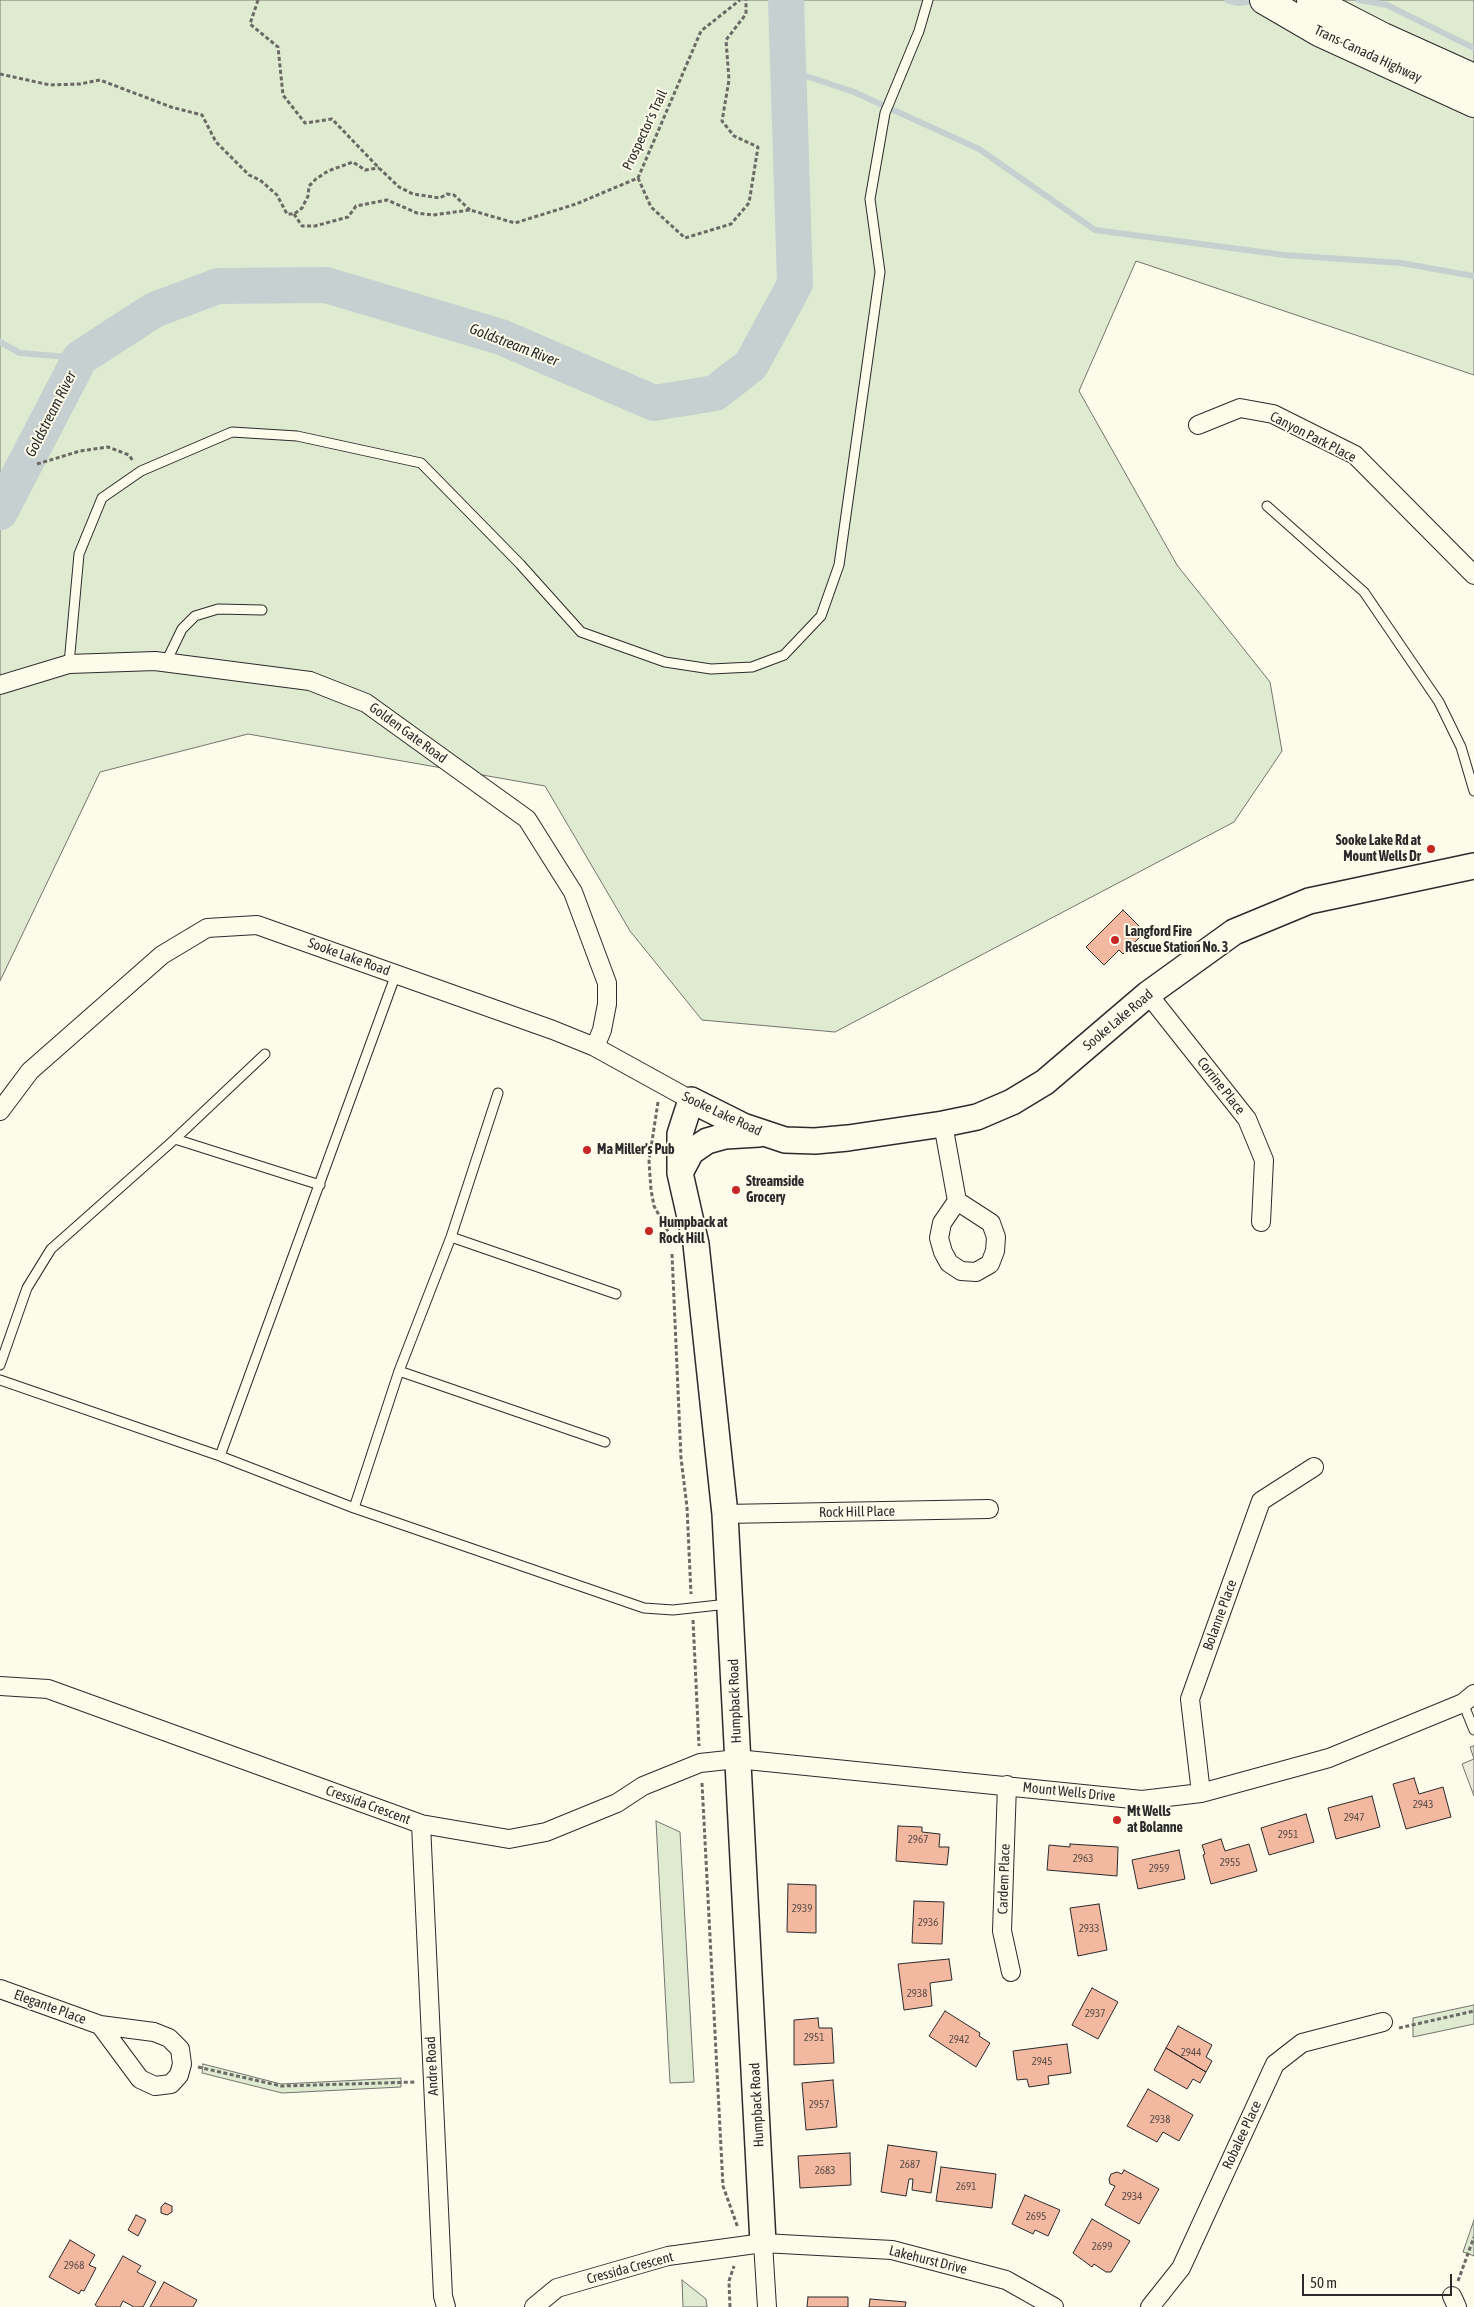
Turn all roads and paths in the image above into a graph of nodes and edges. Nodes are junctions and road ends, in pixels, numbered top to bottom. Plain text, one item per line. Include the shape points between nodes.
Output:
1 (258, 0) edge
2 (740, 0) edge
3 (746, 0) edge
4 (928, 0) edge
5 (1264, 0) edge
6 (1311, 0) edge
7 (0, 74) edge
8 (1474, 78) edge
9 (1474, 103) edge
10 (378, 168) junction
11 (638, 178) junction
12 (470, 210) junction
13 (294, 214) junction
14 (1198, 425) dead end
15 (37, 464) dead end
16 (141, 471) junction
17 (1267, 506) dead end
18 (1474, 575) edge
19 (262, 610) dead end
20 (166, 662) junction
21 (69, 664) junction
22 (0, 684) edge
23 (1474, 791) edge
24 (1474, 866) edge
25 (396, 974) junction
26 (1148, 994) junction
27 (595, 1047) junction
28 (265, 1054) dead end
29 (498, 1093) dead end
30 (691, 1100) junction
31 (656, 1106) dead end
32 (0, 1111) edge
33 (943, 1124) junction
34 (762, 1134) junction
35 (175, 1139) junction
36 (680, 1172) junction
37 (320, 1184) junction
38 (957, 1201) dead end
39 (1261, 1222) dead end
40 (451, 1237) junction
41 (671, 1238) dead end
42 (672, 1248) dead end
43 (616, 1294) dead end
44 (0, 1365) edge
45 (399, 1371) junction
46 (0, 1380) edge
47 (605, 1442) dead end
48 (220, 1456) junction
49 (1314, 1467) dead end
50 (354, 1508) junction
51 (989, 1509) dead end
52 (725, 1514) junction
53 (730, 1604) junction
54 (692, 1608) junction
55 (0, 1686) edge
56 (1468, 1699) edge
57 (1474, 1730) edge
58 (737, 1759) junction
59 (700, 1763) junction
60 (1007, 1785) junction
61 (1200, 1793) junction
62 (421, 1824) junction
63 (1011, 1972) dead end
64 (0, 1989) edge
65 (1474, 2011) edge
66 (1382, 2022) joint
67 (100, 2025) junction
68 (182, 2064) junction
69 (433, 2082) junction
70 (1474, 2237) edge
71 (751, 2245) junction
72 (1455, 2302) edge
73 (446, 2307) edge
74 (534, 2307) edge
75 (730, 2307) edge
76 (767, 2307) edge
77 (1054, 2307) edge
78 (1150, 2307) edge

1 - 10 path via 250,24 278,47 283,94 305,123 332,119
2 - 11 path, Prospector's Trail via 701,31
3 - 11 path via 746,14 726,40 729,80 722,121 734,136 758,147 748,203 731,224 685,238 651,207
4 - 16 lane via 919,31 885,113 870,199 880,272 839,566 821,616 784,655 752,668 711,669 665,662 581,632 421,463 297,436 232,432
5 - 9 highway, Trans-Canada Highway via 1319,32
6 - 8 highway, Trans-Canada Highway
7 - 13 path via 50,86 100,80 202,115 216,142 249,175 277,195 287,214
10 - 12 path via 413,194 440,198 454,194
10 - 13 path via 364,170 352,162 328,171 309,186 302,208
11 - 12 path, Prospector's Trail via 576,204 515,223
12 - 13 path via 433,215 417,213 387,200 356,206 348,217 315,226 302,226
14 - 18 street, Canyon Park Place via 1240,408 1248,409 1273,414 1355,455
15 - 16 path via 80,451 108,447 128,455
16 - 21 lane via 102,498 79,554
17 - 23 lane via 1364,592 1439,702 1461,747
19 - 20 lane via 218,609 195,616 182,629
20 - 21 street, Golden Gate Road
20 - 27 street, Golden Gate Road via 310,681 366,703 527,819 573,892 607,983 607,1004
21 - 22 street, Golden Gate Road
24 - 26 street, Sooke Lake Road via 1309,901 1234,932
25 - 27 street, Sooke Lake Road
25 - 32 street, Sooke Lake Road via 257,925 207,928 162,955 30,1071
25 - 37 lane
26 - 33 street, Sooke Lake Road via 1045,1082 1012,1102 977,1117
26 - 39 street, Corrine Place via 1247,1119 1264,1160
27 - 30 street, Sooke Lake Road
28 - 35 lane
29 - 40 lane
30 - 34 street, Sooke Lake Road
30 - 36 street, Humpback Road via 680,1134
31 - 41 path via 649,1161 651,1190 654,1206
33 - 34 street, Sooke Lake Road via 815,1141 785,1140
33 - 38 street
34 - 36 street via 725,1136 707,1141 691,1152
35 - 37 lane
35 - 44 lane via 51,1249 27,1288
36 - 52 street, Humpback Road via 696,1244
37 - 48 lane
40 - 43 lane
40 - 45 lane
42 - 54 path via 681,1458
45 - 47 lane
45 - 50 lane
46 - 48 lane
48 - 50 lane
49 - 61 street, Bolanne Place via 1261,1501 1190,1699
50 - 54 lane via 644,1608
51 - 52 street, Rock Hill Place
52 - 53 street, Humpback Road
53 - 54 lane
53 - 58 street, Humpback Road
54 - 59 path
55 - 62 street, Cressida Crescent via 48,1689
56 - 57 lane
56 - 61 street, Mount Wells Drive via 1329,1758
58 - 59 street, Cressida Crescent
58 - 60 street, Mount Wells Drive
58 - 71 street, Humpback Road
59 - 62 street, Cressida Crescent via 643,1786 617,1803 546,1832 509,1839
59 - 71 path via 723,2186 738,2227
60 - 61 street, Mount Wells Drive via 1142,1800
60 - 63 street, Cardem Place via 1002,1931
62 - 69 street, Andre Road
64 - 67 street, Elegante Place
65 - 66 path via 1397,2028
66 - 78 street, Robalee Place via 1302,2044 1275,2064 1180,2268
67 - 68 street, Elegante Place via 154,2032 169,2038 180,2049
67 - 68 street, Elegante Place via 140,2079 155,2086 171,2084 179,2075
68 - 69 path via 281,2086
69 - 73 street, Andre Road
70 - 72 path
71 - 74 street, Cressida Crescent via 668,2256 557,2288
71 - 75 path via 729,2281
71 - 76 street, Humpback Road
71 - 77 street, Lakehurst Drive via 892,2250 1006,2280

